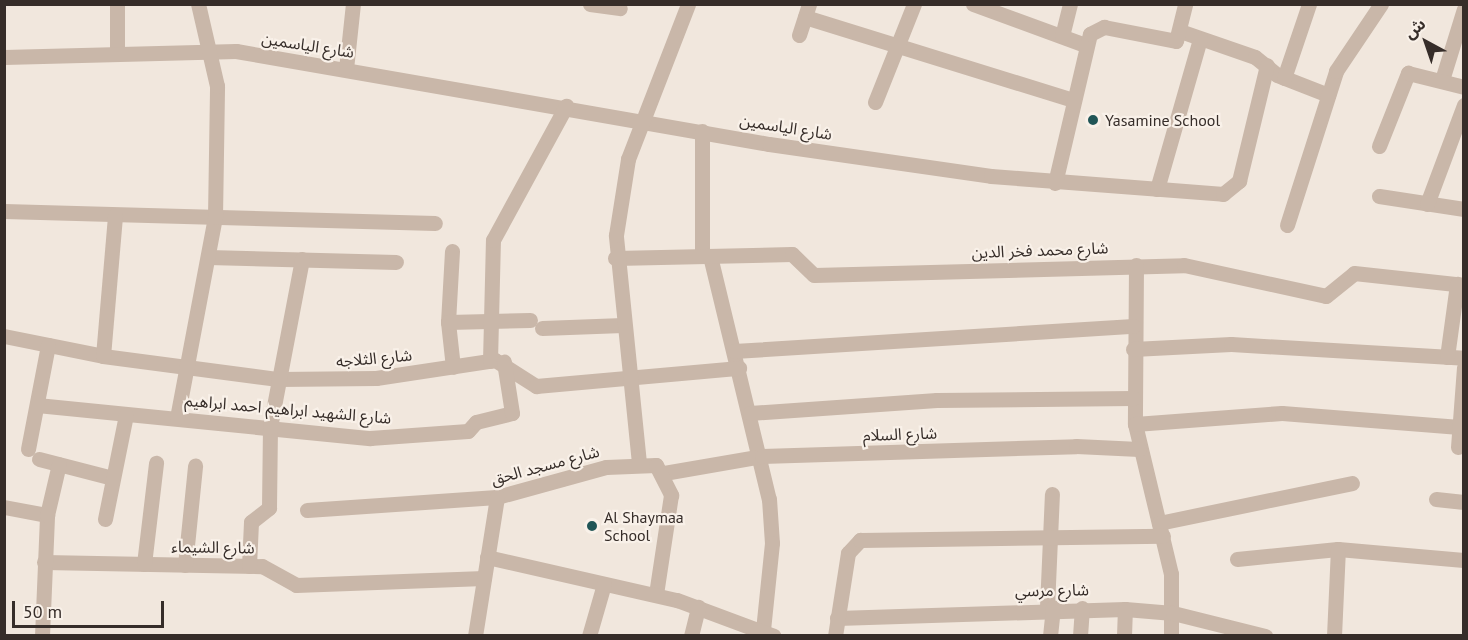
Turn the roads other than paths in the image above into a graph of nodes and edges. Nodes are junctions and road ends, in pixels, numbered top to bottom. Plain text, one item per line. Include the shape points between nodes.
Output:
1 (117, 4) edge
2 (198, 4) edge
3 (353, 4) edge
4 (590, 4) edge
5 (688, 4) edge
6 (914, 4) edge
7 (973, 4) edge
8 (1070, 4) edge
9 (1185, 4) edge
10 (1309, 4) edge
11 (1381, 4) edge
12 (620, 8) dead end
13 (1464, 9) edge
14 (1004, 10) edge
15 (807, 11) edge
16 (1180, 31) junction
17 (799, 35) dead end
18 (1062, 36) junction
19 (1200, 39) junction
20 (1085, 45) junction
21 (896, 49) junction
22 (208, 50) junction
23 (117, 53) junction
24 (4, 57) edge
25 (1267, 65) junction
26 (346, 69) junction
27 (1284, 78) junction
28 (1442, 80) junction
29 (1464, 87) edge
30 (1328, 95) junction
31 (1073, 100) junction
32 (875, 102) dead end
33 (1464, 105) edge
34 (566, 106) junction
35 (644, 118) junction
36 (702, 131) junction
37 (1379, 146) dead end
38 (1055, 183) junction
39 (1156, 189) junction
40 (1379, 196) dead end
41 (1426, 204) junction
42 (1464, 209) edge
43 (4, 211) edge
44 (116, 216) junction
45 (215, 217) junction
46 (435, 223) dead end
47 (1287, 225) dead end
48 (452, 251) dead end
49 (706, 256) junction
50 (208, 258) junction
51 (615, 258) junction
52 (302, 259) junction
53 (396, 262) dead end
54 (1136, 265) junction
55 (1460, 285) edge
56 (491, 320) junction
57 (448, 322) junction
58 (623, 325) junction
59 (1133, 326) junction
60 (4, 336) edge
61 (48, 345) junction
62 (1133, 349) junction
63 (734, 351) junction
64 (103, 356) junction
65 (1447, 357) junction
66 (1464, 358) edge
67 (497, 361) junction
68 (185, 364) junction
69 (453, 367) junction
70 (739, 368) junction
71 (1464, 368) edge
72 (278, 379) junction
73 (629, 379) junction
74 (1133, 398) junction
75 (36, 405) junction
76 (750, 413) junction
77 (126, 415) junction
78 (177, 418) junction
79 (1135, 424) junction
80 (270, 427) junction
81 (1459, 428) junction
82 (1458, 447) dead end
83 (1139, 449) junction
84 (762, 456) junction
85 (156, 463) dead end
86 (639, 463) junction
87 (59, 464) junction
88 (195, 466) dead end
89 (664, 473) junction
90 (113, 478) junction
91 (1352, 483) dead end
92 (1052, 494) dead end
93 (497, 497) junction
94 (1436, 499) dead end
95 (1464, 502) edge
96 (4, 507) edge
97 (307, 510) dead end
98 (47, 515) junction
99 (105, 519) dead end
100 (1161, 530) junction
101 (1049, 536) junction
102 (1338, 549) junction
103 (487, 557) junction
104 (1237, 559) dead end
105 (1464, 560) edge
106 (44, 562) junction
107 (144, 564) junction
108 (185, 565) junction
109 (249, 566) junction
110 (484, 578) junction
111 (604, 584) junction
112 (656, 594) junction
113 (1050, 607) junction
114 (698, 608) junction
115 (1082, 608) junction
116 (1125, 609) junction
117 (1173, 613) junction
118 (837, 618) junction
119 (736, 629) edge
120 (768, 633) edge
121 (42, 636) edge
122 (475, 636) edge
123 (590, 636) edge
124 (691, 636) edge
125 (835, 636) edge
126 (1050, 636) edge
127 (1080, 636) edge
128 (1124, 636) edge
129 (1171, 636) edge
130 (1265, 636) edge
131 (1334, 636) edge

1 - 23 street
2 - 22 street
3 - 26 street
4 - 12 street
5 - 35 street
6 - 21 street
7 - 14 street
8 - 18 street
9 - 16 street
10 - 27 street
11 - 30 street via 1347,48
13 - 28 street
14 - 18 street
15 - 17 street
15 - 21 street
16 - 19 street
16 - 20 street via 1170,42 1104,27
18 - 20 street
19 - 25 street
19 - 39 street
20 - 31 street
21 - 31 street
21 - 32 street
22 - 23 street, شارع الياسمين
22 - 26 street, شارع الياسمين
22 - 45 street via 217,86
23 - 24 street, شارع الياسمين
25 - 27 street
25 - 39 street, شارع الياسمين via 1236,188 1222,194
26 - 34 street, شارع الياسمين
27 - 30 street
28 - 29 street
28 - 37 street via 1416,72 1405,76
30 - 47 street
31 - 38 street
33 - 41 street
34 - 35 street, شارع الياسمين
34 - 56 street via 496,230
35 - 36 street, شارع الياسمين
35 - 51 street via 628,159
36 - 38 street, شارع الياسمين
36 - 49 street
38 - 39 street, شارع الياسمين
40 - 41 street
41 - 42 street
43 - 44 street
44 - 45 street
44 - 64 street
45 - 46 street
45 - 50 street
48 - 57 street
49 - 51 street, شارع محمد فخر الدين
49 - 54 street, شارع محمد فخر الدين via 792,254 814,275
49 - 63 street
50 - 52 street
50 - 68 street
51 - 58 street
52 - 53 street
52 - 72 street
54 - 55 street, شارع محمد فخر الدين via 1196,266 1326,296 1354,273
54 - 59 street
55 - 65 street
56 - 57 street
56 - 58 street
56 - 67 street
57 - 69 street
58 - 73 street
59 - 62 street
59 - 63 street
60 - 61 street, شارع الثلاجه
61 - 64 street, شارع الثلاجه
61 - 75 street
62 - 65 street via 1231,344
62 - 74 street
63 - 70 street
64 - 68 street, شارع الثلاجه
65 - 66 street
67 - 69 street, شارع الثلاجه
67 - 73 street via 536,386
67 - 80 street, شارع الشهيد ابراهيم احمد ابراهيم via 512,413 476,422 470,431 370,438
68 - 72 street, شارع الثلاجه
68 - 78 street
69 - 72 street, شارع الثلاجه via 376,378
70 - 73 street
70 - 76 street
71 - 81 street
72 - 80 street
73 - 86 street
74 - 76 street via 937,399
74 - 79 street
75 - 77 street, شارع الشهيد ابراهيم احمد ابراهيم
75 - 87 street via 33,454
76 - 84 street
77 - 78 street, شارع الشهيد ابراهيم احمد ابراهيم
77 - 90 street
78 - 80 street, شارع الشهيد ابراهيم احمد ابراهيم
79 - 81 street via 1282,413
79 - 83 street
80 - 109 street via 269,508 251,522
81 - 82 street
83 - 84 street, شارع السلام via 1076,446
83 - 100 street
84 - 89 street, شارع السلام
84 - 120 street via 772,543
85 - 107 street
86 - 89 street via 656,465
86 - 93 street, شارع مسجد الحق
87 - 90 street
87 - 98 street
88 - 108 street
89 - 112 street via 671,495
90 - 99 street
91 - 100 street
92 - 101 street
93 - 97 street, شارع مسجد الحق
93 - 103 street
94 - 95 street
96 - 98 street
98 - 106 street
100 - 101 street
100 - 117 street
101 - 113 street
101 - 118 street via 860,540 848,553
102 - 104 street
102 - 105 street
102 - 131 street
103 - 110 street
103 - 111 street
106 - 107 street, شارع الشيماء
106 - 121 street
107 - 108 street, شارع الشيماء
108 - 109 street, شارع الشيماء
109 - 110 street, شارع الشيماء via 269,567 296,585
110 - 122 street
111 - 112 street
111 - 123 street
112 - 114 street
113 - 115 street, شارع مرسي
113 - 118 street, شارع مرسي
113 - 126 street
114 - 119 street
114 - 124 street
115 - 116 street, شارع مرسي
115 - 127 street
116 - 117 street, شارع مرسي
116 - 128 street
117 - 129 street
117 - 130 street, شارع مرسي
118 - 125 street
119 - 120 street

